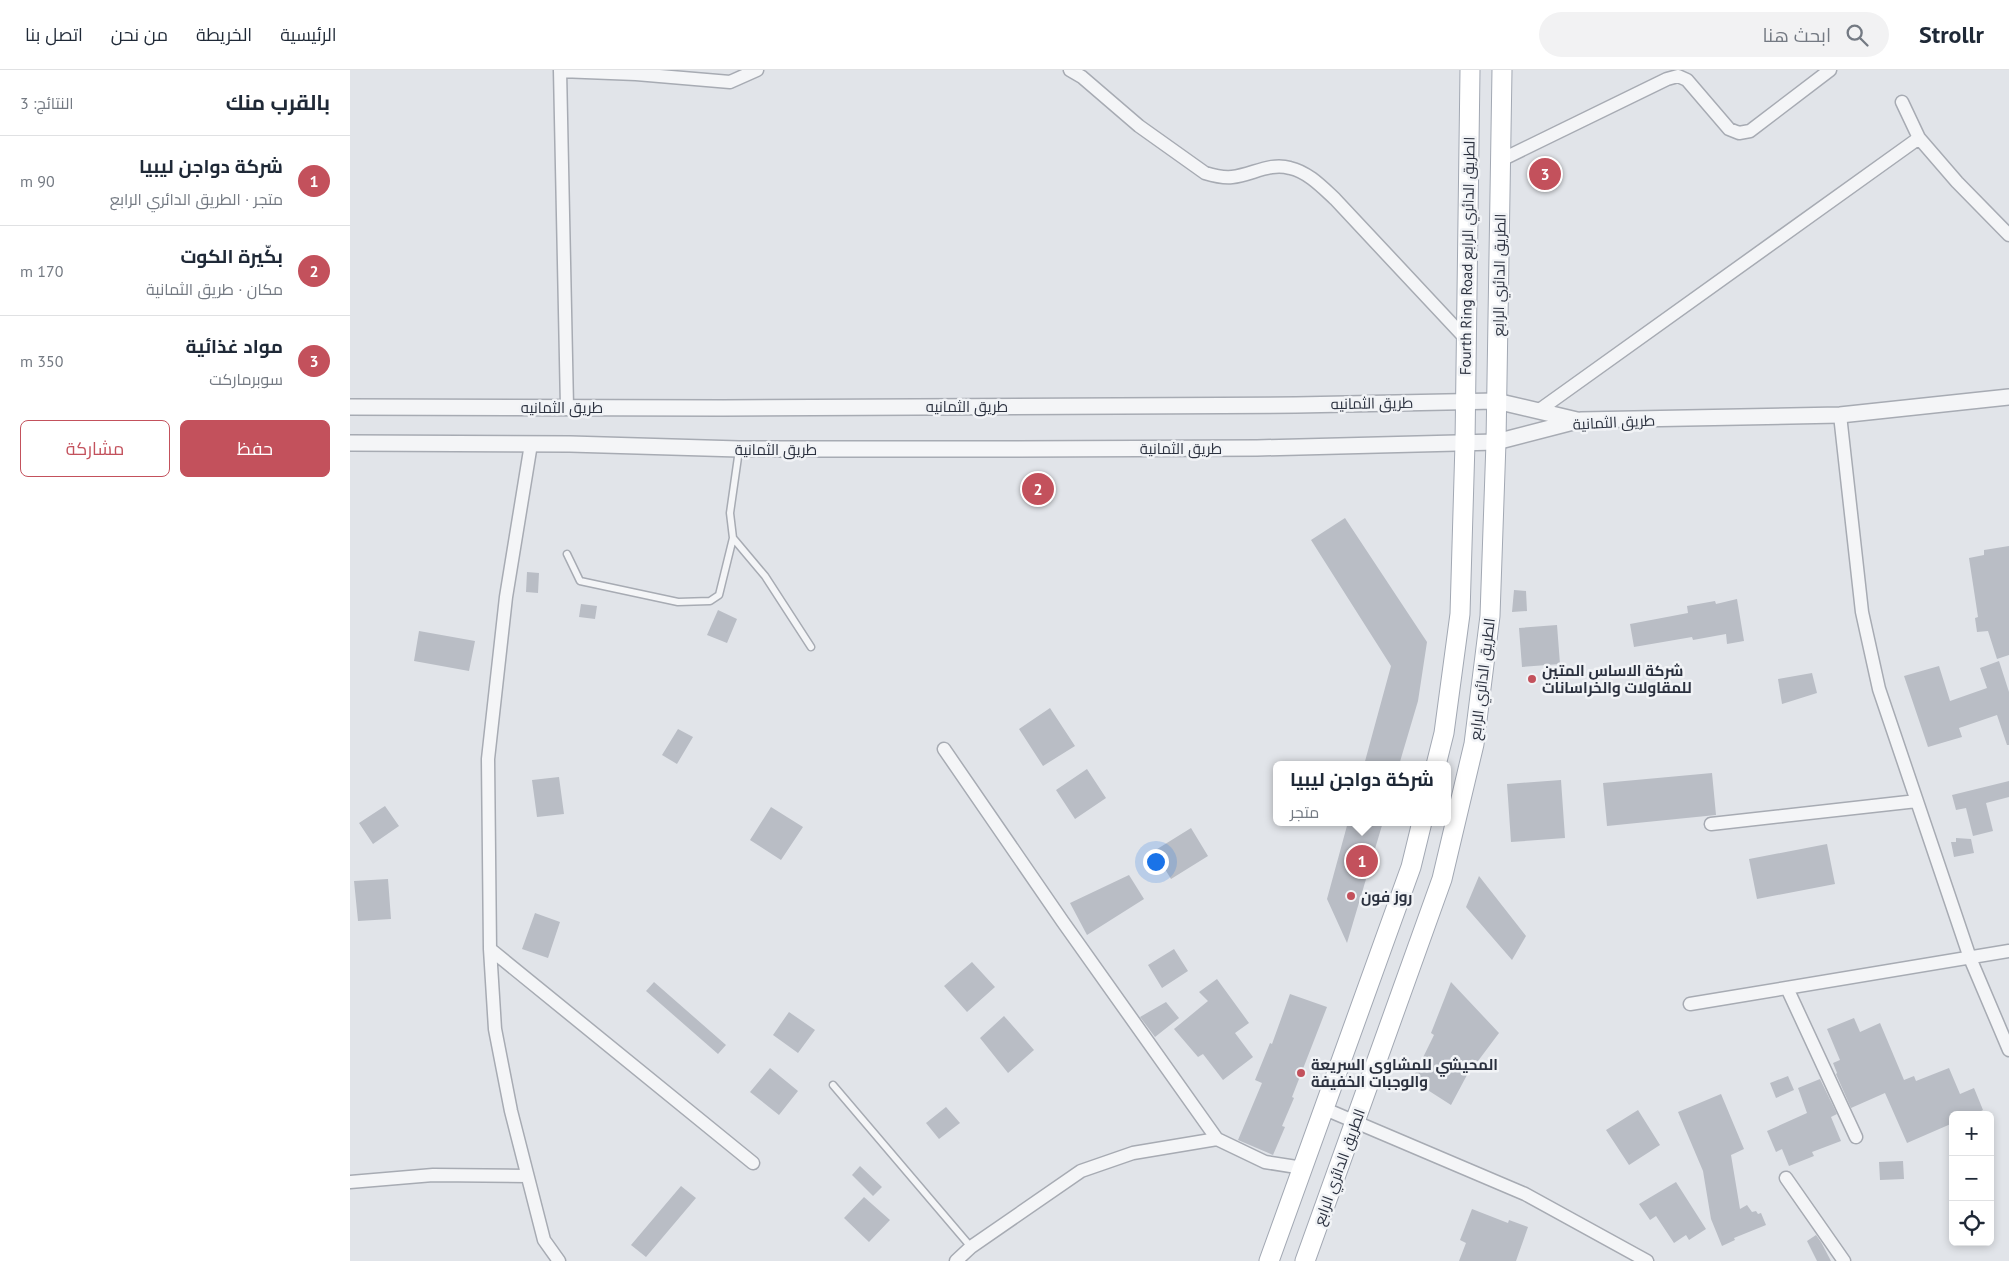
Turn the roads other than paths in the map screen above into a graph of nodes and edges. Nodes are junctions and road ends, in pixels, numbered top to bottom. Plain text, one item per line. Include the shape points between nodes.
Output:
1 (560, 70) edge
2 (757, 70) edge
3 (1070, 70) edge
4 (1470, 70) edge
5 (1502, 70) edge
6 (1830, 70) edge
7 (1902, 102) dead end
8 (1919, 138) junction
9 (1501, 160) junction
10 (2009, 235) edge
11 (1466, 339) junction
12 (2009, 397) edge
13 (1496, 401) junction
14 (1466, 402) junction
15 (350, 407) edge
16 (567, 407) junction
17 (1538, 411) junction
18 (1840, 415) junction
19 (1581, 420) junction
20 (1496, 442) junction
21 (350, 443) edge
22 (1465, 443) junction
23 (531, 444) junction
24 (739, 449) junction
25 (733, 538) junction
26 (567, 554) dead end
27 (810, 647) dead end
28 (944, 749) dead end
29 (1437, 761) edge
30 (1917, 801) junction
31 (1711, 824) dead end
32 (1421, 826) edge
33 (490, 949) junction
34 (2009, 951) edge
35 (1970, 958) junction
36 (1787, 988) junction
37 (1690, 1004) dead end
38 (2009, 1050) edge
39 (833, 1085) dead end
40 (1325, 1109) junction
41 (1356, 1121) junction
42 (1856, 1137) dead end
43 (1217, 1139) junction
44 (752, 1163) dead end
45 (1303, 1168) junction
46 (527, 1176) junction
47 (1786, 1178) dead end
48 (350, 1182) edge
49 (971, 1247) junction
50 (559, 1261) edge
51 (956, 1261) edge
52 (1269, 1261) edge
53 (1305, 1261) edge
54 (1647, 1261) edge
55 (1844, 1261) edge

1 - 2 street via 730,82
1 - 16 street
3 - 11 street via 1139,126 1206,173 1234,177 1272,167 1290,168 1313,179
4 - 11 main road, Fourth Ring Road الطريق الدائري الرابع
5 - 9 main road, الطريق الدائري الرابع
6 - 9 street via 1750,131 1739,133 1729,129 1687,80 1678,76
7 - 8 street
8 - 10 street
8 - 17 street
9 - 13 main road, الطريق الدائري الرابع
11 - 14 main road, Fourth Ring Road الطريق الدائري الرابع
12 - 18 street, طريق الثمانية
13 - 14 street, طريق الثمانيه
13 - 17 street, طريق الثمانيه
13 - 20 main road, الطريق الدائري الرابع
14 - 16 street, طريق الثمانيه
14 - 22 main road, Fourth Ring Road الطريق الدائري الرابع
15 - 16 street, طريق الثمانيه
17 - 19 street, طريق الثمانيه
18 - 19 street, طريق الثمانية
18 - 30 street via 1862,612 1879,689
19 - 20 street, طريق الثمانية
20 - 22 street, طريق الثمانية
20 - 41 main road, الطريق الدائري الرابع via 1490,616 1474,744 1442,879
21 - 23 street, طريق الثمانية
22 - 24 street, طريق الثمانية via 1247,448
22 - 29 main road, الطريق الدائري الرابع via 1460,614 1444,733
23 - 24 street, طريق الثمانية
23 - 33 street via 506,597 488,759
24 - 25 lane via 730,513
25 - 26 lane via 719,595 710,601 678,602 580,581
25 - 27 lane via 764,576
28 - 43 street
30 - 31 street
30 - 35 street
32 - 40 main road via 1411,867
33 - 44 street
33 - 46 street via 496,1029
34 - 35 street
35 - 36 street
35 - 38 street
36 - 37 street
36 - 42 street
39 - 49 lane
40 - 41 street
40 - 45 main road
41 - 53 main road, الطريق الدائري الرابع
41 - 54 street via 1525,1194
43 - 45 street via 1265,1162
43 - 49 street via 1133,1153 1081,1171
45 - 52 main road
46 - 48 street via 433,1175
46 - 50 street via 544,1240
47 - 55 street
49 - 51 street

